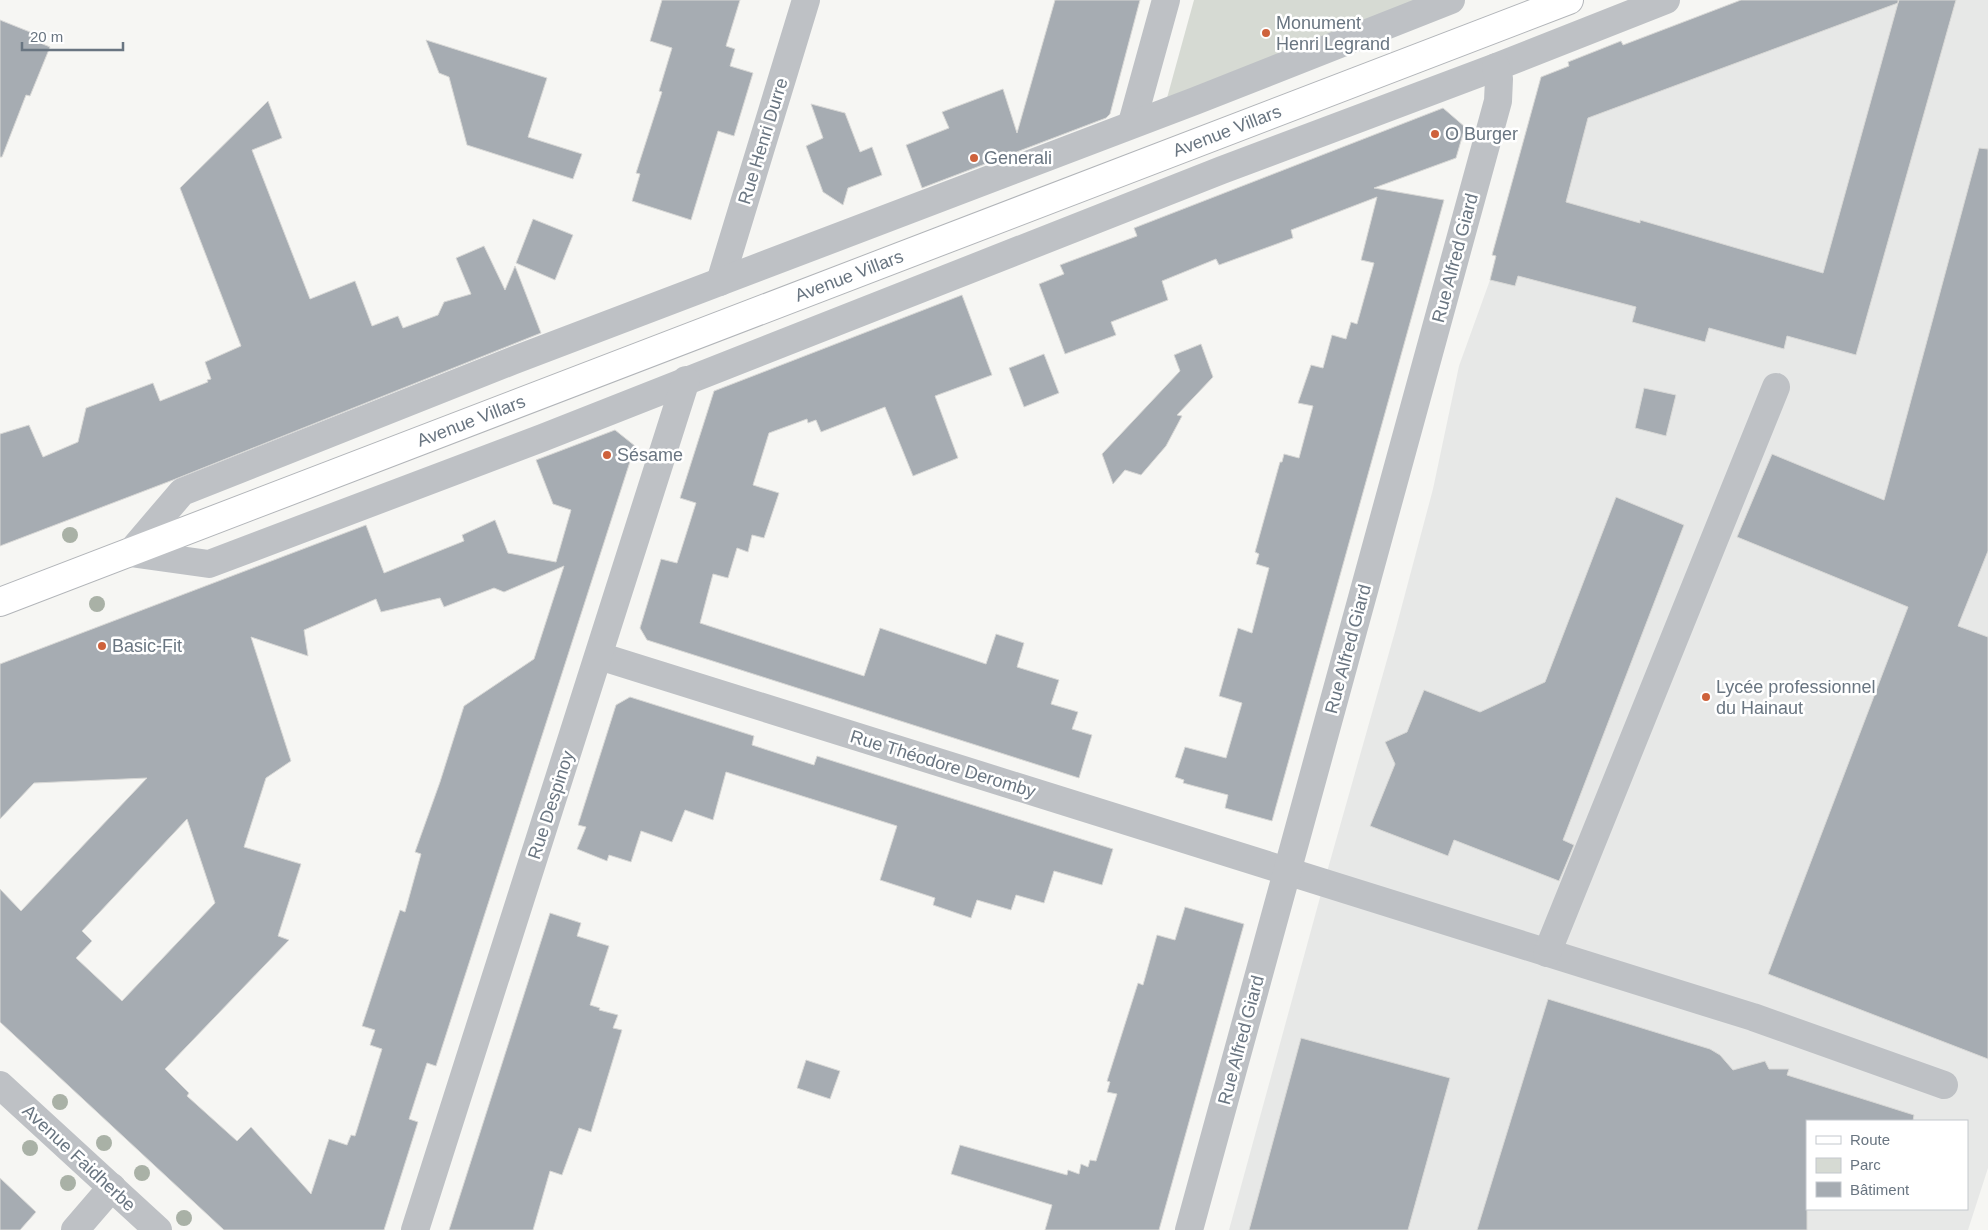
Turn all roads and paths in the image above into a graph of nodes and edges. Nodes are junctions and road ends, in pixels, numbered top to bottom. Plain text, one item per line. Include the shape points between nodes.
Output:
1 (806, 0) edge
2 (1166, 0) edge
3 (1451, 0) edge
4 (1569, 0) edge
5 (1666, 0) edge
6 (1496, 67) junction
7 (1132, 124) junction
8 (720, 282) junction
9 (686, 380) junction
10 (1776, 387) dead end
11 (130, 553) junction
12 (0, 602) edge
13 (599, 656) junction
14 (1287, 871) junction
15 (1547, 953) junction
16 (0, 1085) edge
17 (1944, 1085) dead end
18 (112, 1187) junction
19 (74, 1230) edge
20 (158, 1230) edge
21 (415, 1230) edge
22 (1189, 1230) edge

1 - 8 street, Rue Henri Durre
2 - 7 street
3 - 7 street
4 - 11 main road, Avenue Villars
5 - 6 street, Avenue Villars
6 - 9 street, Avenue Villars via 1222,170
6 - 14 street, Rue Alfred Giard via 1498,101
7 - 8 street
8 - 11 street via 182,492
9 - 11 street, Avenue Villars via 209,564
9 - 13 street, Rue Despinoy
10 - 15 street
11 - 12 main road, Avenue Villars
13 - 14 street, Rue Théodore Deromby
13 - 21 street, Rue Despinoy
14 - 15 street, Rue Théodore Deromby
14 - 22 street, Rue Alfred Giard
15 - 17 street, Rue Théodore Deromby via 1769,1023
16 - 18 street, Avenue Faidherbe
18 - 19 street
18 - 20 street, Avenue Faidherbe

